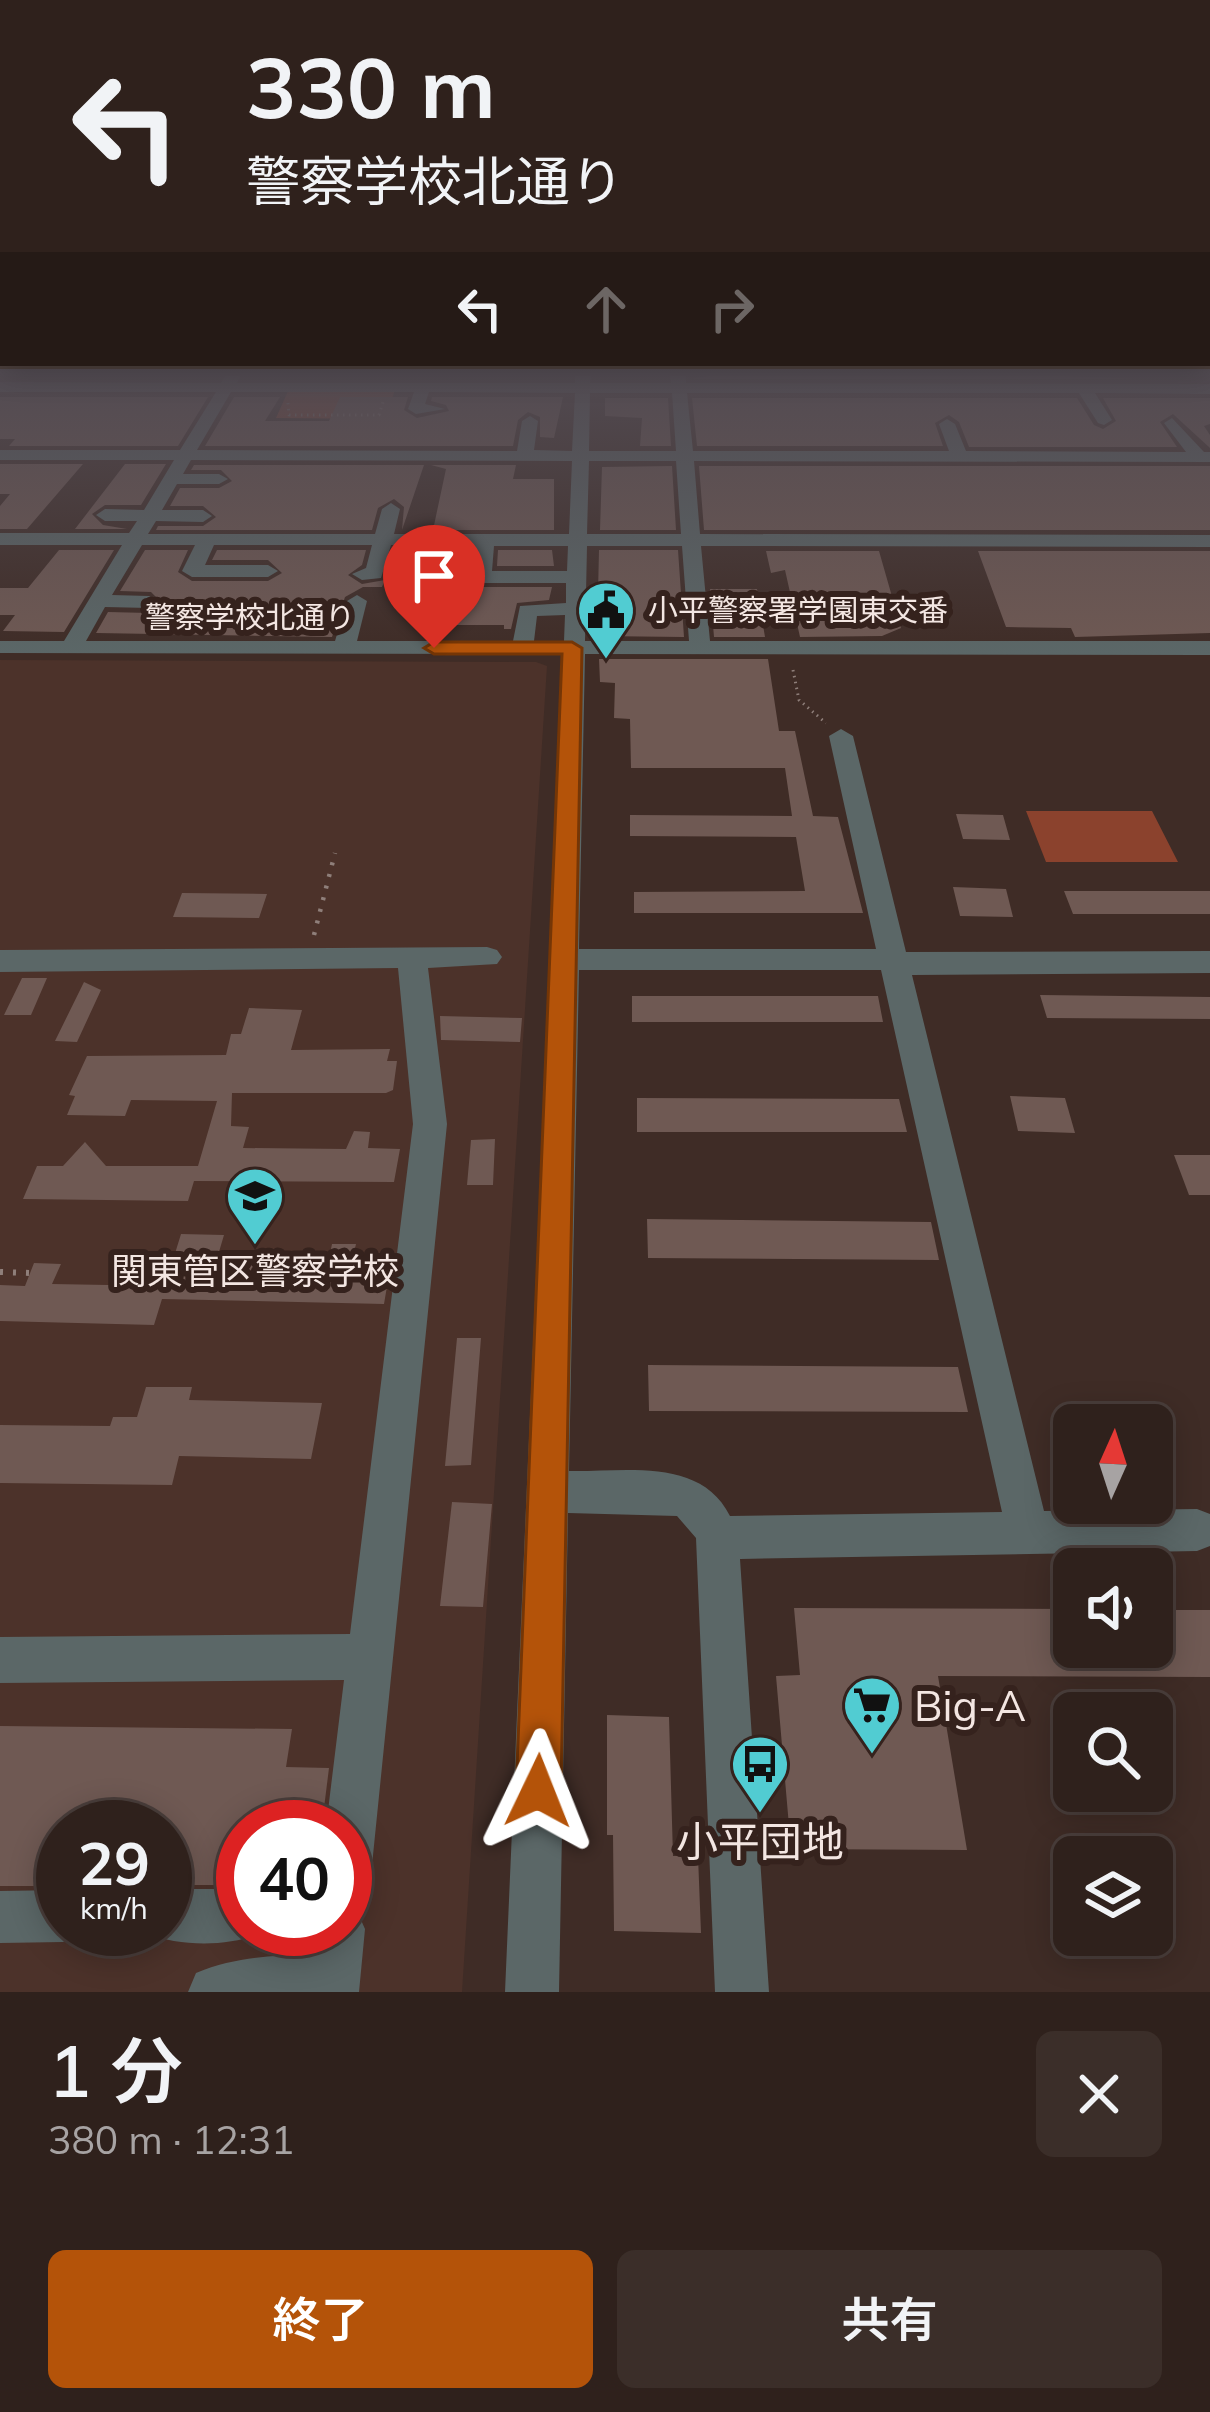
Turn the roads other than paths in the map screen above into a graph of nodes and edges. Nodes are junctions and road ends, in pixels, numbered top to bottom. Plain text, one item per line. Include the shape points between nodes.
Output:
1 (176, 469) edge
2 (578, 469) edge
3 (684, 469) edge
4 (219, 479) dead end
5 (158, 496) junction
6 (391, 509) dead end
7 (323, 511) dead end
8 (48, 515) dead end
9 (105, 515) dead end
10 (203, 516) dead end
11 (449, 534) junction
12 (0, 539) edge
13 (31, 539) junction
14 (136, 539) junction
15 (207, 539) junction
16 (382, 539) junction
17 (485, 539) junction
18 (530, 539) junction
19 (575, 539) junction
20 (692, 540) junction
21 (1210, 541) edge
22 (310, 544) junction
23 (482, 564) junction
24 (268, 572) dead end
25 (362, 574) dead end
26 (528, 577) junction
27 (574, 577) junction
28 (357, 601) dead end
29 (99, 602) junction
30 (148, 602) dead end
31 (574, 610) junction
32 (700, 646) junction
33 (0, 647) edge
34 (71, 647) junction
35 (344, 647) junction
36 (524, 648) junction
37 (572, 648) junction
38 (1210, 648) edge
39 (842, 736) road end
40 (487, 957) dead end
41 (412, 958) junction
42 (892, 959) junction
43 (563, 960) junction
44 (0, 961) edge
45 (1210, 962) edge
46 (548, 1491) junction
47 (1197, 1530) dead end
48 (1028, 1533) junction
49 (717, 1538) junction
50 (370, 1657) junction
51 (0, 1660) edge
52 (354, 1800) edge
53 (0, 1916) edge
54 (36, 1916) edge
55 (334, 1967) edge
56 (214, 1992) edge
57 (532, 1992) edge
58 (742, 1992) edge

1 - 5 street
2 - 19 street
3 - 20 street
4 - 5 street
5 - 9 street
5 - 10 street
5 - 14 street
6 - 16 street
7 - 22 street
8 - 13 street
11 - 16 street
11 - 17 street
11 - 23 street via 435,566
12 - 13 street
13 - 14 street
14 - 15 street
14 - 29 street
15 - 22 street via 252,532
15 - 24 street via 191,571
16 - 22 street
16 - 25 street via 374,574
17 - 18 street
17 - 23 street
18 - 19 street
18 - 26 street
19 - 20 street
19 - 27 street
20 - 21 street
20 - 32 street
23 - 26 street via 481,577
26 - 27 street
27 - 31 street
28 - 35 street
29 - 30 street
29 - 34 street
31 - 36 street via 527,610
31 - 37 street
32 - 37 street, 警察学校北通り
32 - 38 street, 警察学校北通り
33 - 34 street, 警察学校北通り
34 - 35 street, 警察学校北通り
35 - 36 street, 警察学校北通り
36 - 37 street, 警察学校北通り
37 - 43 street
39 - 42 street
40 - 41 street
41 - 44 street
41 - 50 street via 430,1124
42 - 43 street
42 - 45 street via 920,966
42 - 48 street
43 - 46 street
46 - 49 street via 683,1495 700,1505
46 - 57 street
47 - 48 street
48 - 49 street
49 - 58 street
50 - 51 street
50 - 52 street
53 - 54 street
55 - 56 street

